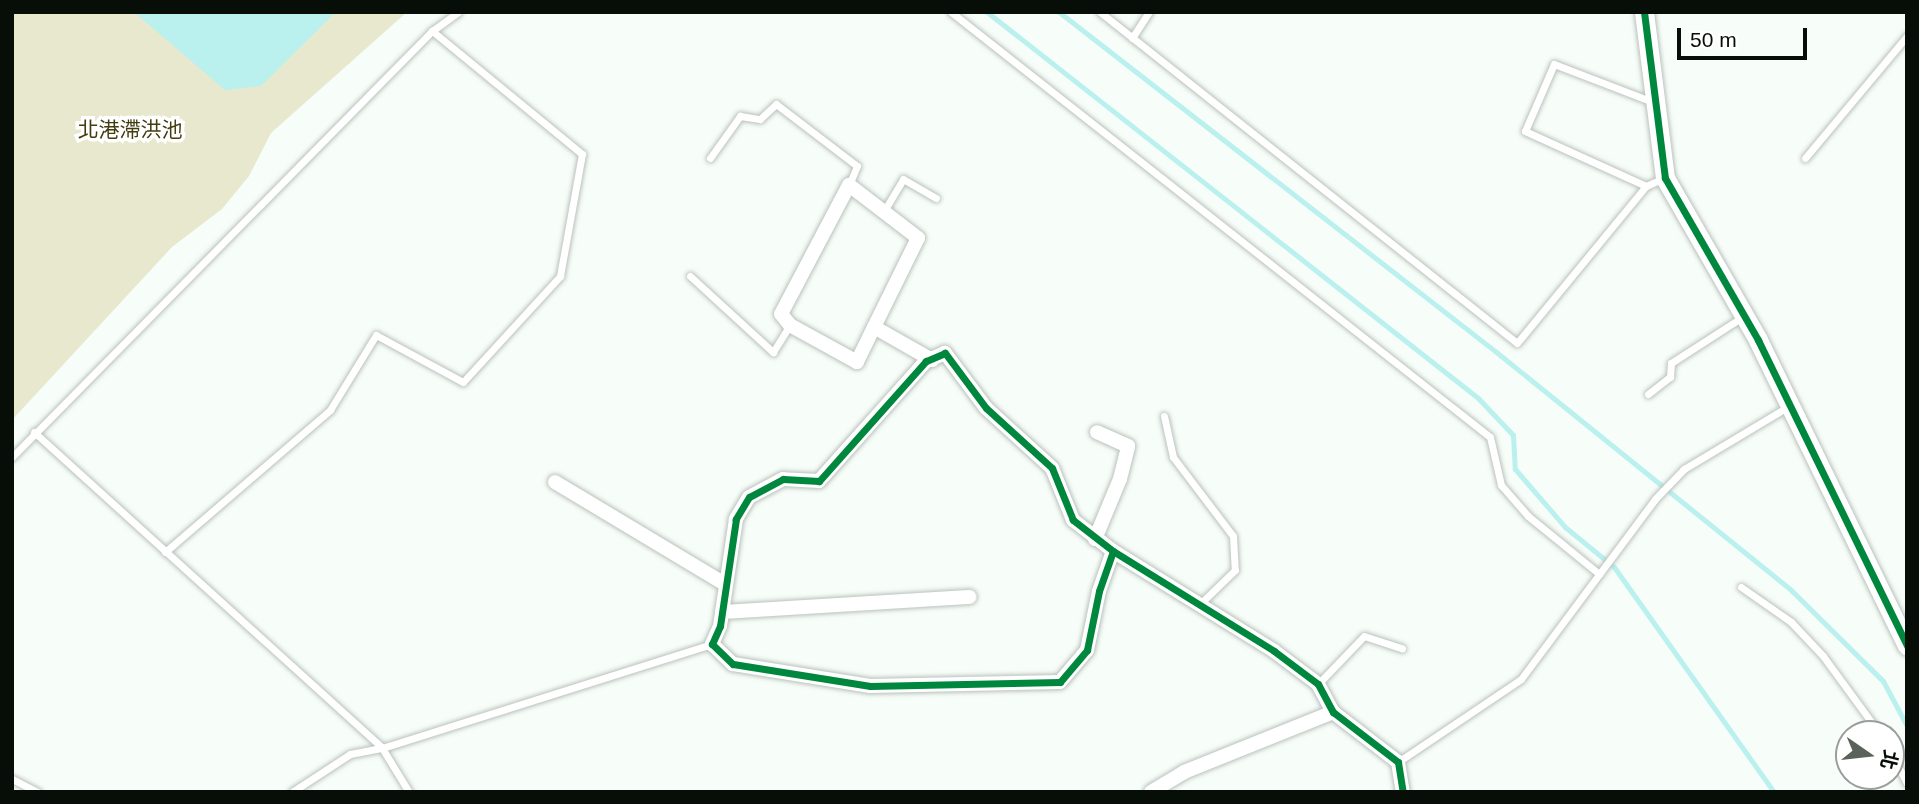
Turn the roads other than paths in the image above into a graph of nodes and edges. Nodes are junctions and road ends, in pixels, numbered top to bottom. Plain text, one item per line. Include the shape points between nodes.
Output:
1 (458, 12) edge
2 (951, 12) edge
3 (1100, 12) edge
4 (1149, 12) edge
5 (1644, 12) edge
6 (432, 31) junction
7 (1907, 36) edge
8 (1132, 38) junction
9 (1657, 104) junction
10 (710, 158) dead end
11 (1805, 158) dead end
12 (1665, 178) junction
13 (849, 185) junction
14 (1646, 186) junction
15 (936, 198) dead end
16 (884, 212) junction
17 (690, 276) dead end
18 (1744, 316) junction
19 (790, 325) junction
20 (874, 327) junction
21 (932, 360) junction
22 (1648, 394) dead end
23 (1790, 405) junction
24 (1164, 415) dead end
25 (34, 432) junction
26 (1097, 432) dead end
27 (12, 457) edge
28 (555, 482) dead end
29 (1095, 539) junction
30 (1113, 551) junction
31 (165, 552) junction
32 (1601, 572) junction
33 (725, 584) junction
34 (1741, 587) dead end
35 (970, 597) dead end
36 (1198, 605) junction
37 (722, 612) junction
38 (712, 644) junction
39 (1907, 646) edge
40 (1402, 648) dead end
41 (1318, 684) junction
42 (1333, 712) junction
43 (1870, 720) edge
44 (382, 748) junction
45 (1398, 762) junction
46 (12, 779) edge
47 (38, 792) edge
48 (292, 792) edge
49 (408, 792) edge
50 (1152, 792) edge
51 (1403, 792) edge

1 - 6 lane
2 - 32 lane via 1490,437 1501,485 1528,516
3 - 8 lane
4 - 8 lane
5 - 9 street
6 - 25 lane
6 - 31 lane via 582,154 560,276 463,382 376,335 330,410
7 - 11 lane
8 - 14 lane via 1517,344
9 - 12 street
9 - 14 lane via 1554,64 1525,131
10 - 13 lane via 740,116 760,118 776,104 857,166
12 - 14 lane
12 - 18 street
13 - 16 street
13 - 19 street via 781,314
15 - 16 lane via 903,179
16 - 20 street via 918,238
17 - 19 lane via 773,352
18 - 22 lane via 1671,363 1671,377
18 - 23 street
19 - 20 street via 857,362
20 - 21 street
21 - 29 street via 945,353 986,408 1052,468 1073,520
21 - 33 street via 926,361 819,481 783,479 749,497 736,519
23 - 32 lane via 1684,469 1655,499
23 - 39 street
24 - 36 lane via 1173,457 1233,536 1235,570
25 - 27 lane
25 - 31 lane
26 - 29 street via 1128,446
28 - 33 street
29 - 30 street
30 - 36 street
30 - 38 street via 1087,650 1060,682 870,686 733,664
31 - 44 lane
32 - 45 lane via 1521,679
33 - 37 street
34 - 43 lane via 1791,622 1823,656
35 - 37 street
36 - 41 street
37 - 38 street
38 - 44 lane
40 - 41 lane via 1364,636
41 - 42 street
42 - 45 street
42 - 50 street via 1184,772
44 - 48 lane via 350,754
44 - 49 lane
45 - 51 street
46 - 47 lane

